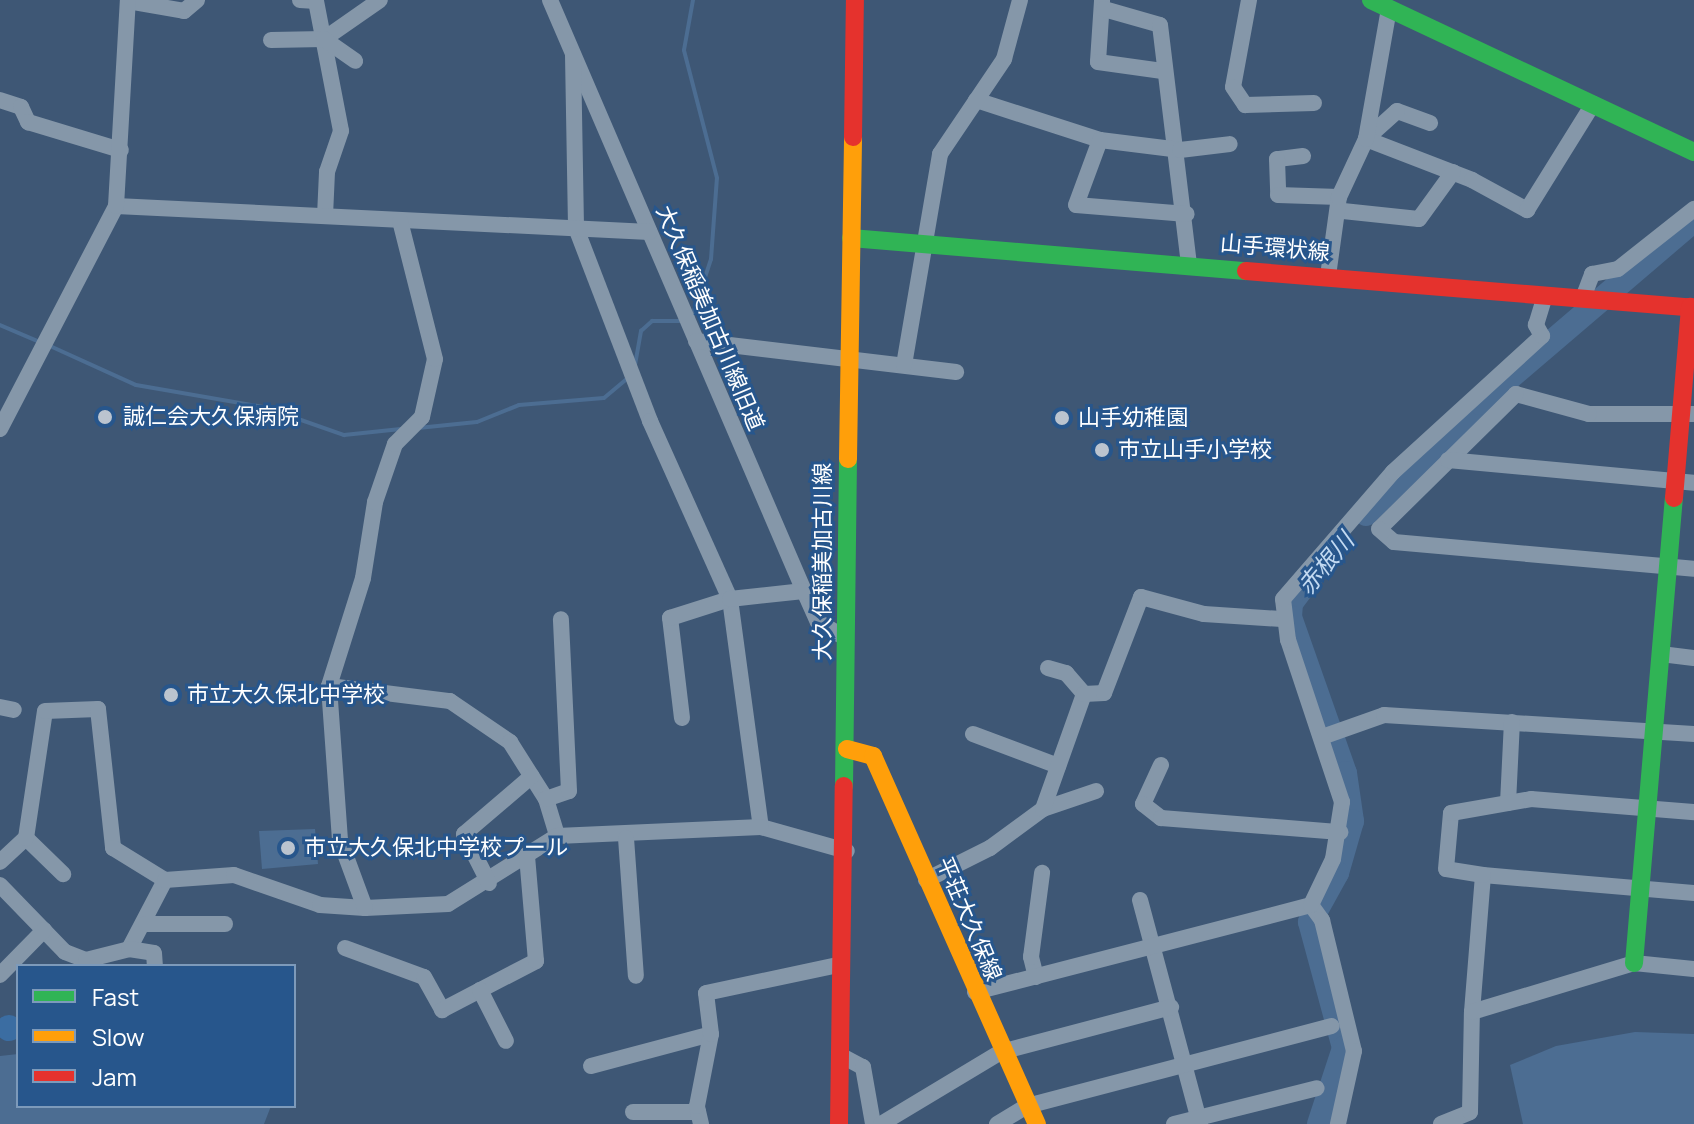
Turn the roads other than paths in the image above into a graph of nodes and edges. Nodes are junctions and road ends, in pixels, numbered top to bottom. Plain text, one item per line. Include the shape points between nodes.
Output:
1 (197, 0) edge
2 (300, 0) edge
3 (550, 0) edge
4 (855, 0) edge
5 (1020, 0) edge
6 (1249, 0) edge
7 (128, 1) edge
8 (1380, 4) edge
9 (380, 5) edge
10 (1103, 5) edge
11 (324, 39) junction
12 (271, 40) dead end
13 (573, 55) junction
14 (355, 61) dead end
15 (1162, 71) junction
16 (0, 100) edge
17 (976, 100) junction
18 (1314, 103) dead end
19 (1593, 104) junction
20 (1430, 123) dead end
21 (1366, 139) junction
22 (1100, 140) junction
23 (1230, 144) dead end
24 (1170, 146) junction
25 (121, 150) junction
26 (1694, 152) edge
27 (1303, 156) dead end
28 (1453, 172) junction
29 (1341, 204) junction
30 (116, 206) junction
31 (1694, 209) edge
32 (1187, 214) junction
33 (325, 216) junction
34 (400, 221) junction
35 (576, 228) junction
36 (649, 232) junction
37 (851, 238) junction
38 (926, 242) junction
39 (1189, 264) junction
40 (1328, 276) junction
41 (1545, 295) junction
42 (1583, 298) junction
43 (1692, 307) edge
44 (696, 341) junction
45 (849, 361) junction
46 (904, 365) junction
47 (956, 372) dead end
48 (1688, 413) edge
49 (0, 429) edge
50 (1448, 460) junction
51 (1685, 482) edge
52 (1669, 567) junction
53 (1694, 569) edge
54 (804, 591) junction
55 (730, 599) junction
56 (561, 619) dead end
57 (1282, 619) junction
58 (846, 638) junction
59 (1661, 654) junction
60 (1694, 658) edge
61 (1048, 668) dead end
62 (329, 686) junction
63 (1084, 694) junction
64 (682, 718) dead end
65 (1512, 722) junction
66 (1655, 730) junction
67 (973, 734) dead end
68 (1694, 734) edge
69 (1322, 737) junction
70 (847, 749) junction
71 (1161, 765) dead end
72 (1058, 766) junction
73 (532, 776) junction
74 (1096, 791) dead end
75 (546, 799) junction
76 (1508, 803) junction
77 (1648, 808) junction
78 (1043, 809) junction
79 (1694, 812) edge
80 (761, 827) junction
81 (1340, 832) junction
82 (557, 836) junction
83 (26, 838) junction
84 (626, 838) junction
85 (847, 851) junction
86 (527, 855) junction
87 (0, 862) edge
88 (1042, 873) dead end
89 (63, 874) dead end
90 (1483, 875) junction
91 (165, 880) junction
92 (926, 880) junction
93 (489, 883) junction
94 (0, 885) edge
95 (1640, 889) junction
96 (1694, 893) edge
97 (1140, 900) dead end
98 (1311, 905) junction
99 (365, 908) junction
100 (146, 924) junction
101 (225, 924) dead end
102 (44, 930) junction
103 (1155, 946) junction
104 (345, 948) dead end
105 (129, 949) junction
106 (1634, 963) junction
107 (155, 964) edge
108 (842, 964) junction
109 (1694, 969) edge
110 (0, 975) edge
111 (636, 976) dead end
112 (1036, 977) junction
113 (480, 990) junction
114 (975, 992) junction
115 (1171, 1007) junction
116 (1472, 1012) junction
117 (1332, 1026) dead end
118 (711, 1034) junction
119 (506, 1041) dead end
120 (1001, 1052) junction
121 (840, 1055) junction
122 (1185, 1064) junction
123 (591, 1066) dead end
124 (1317, 1088) dead end
125 (1027, 1106) junction
126 (633, 1112) dead end
127 (700, 1118) edge
128 (1199, 1120) edge
129 (839, 1124) edge
130 (873, 1124) edge
131 (881, 1124) edge
132 (997, 1124) edge
133 (1037, 1124) edge
134 (1174, 1124) edge
135 (1338, 1124) edge
136 (1441, 1124) edge

1 - 7 street via 184,11
2 - 11 street via 316,1
3 - 13 street, 大久保稲美加古川線旧道
4 - 37 street, 大久保稲美加古川線
5 - 17 street via 1004,59
6 - 18 street via 1233,87 1245,105
7 - 25 street
8 - 19 street
8 - 21 street
9 - 11 street
10 - 15 street via 1160,25
10 - 15 street via 1098,62
11 - 12 street
11 - 14 street
11 - 33 street via 341,131 327,172
13 - 35 street
13 - 36 street, 大久保稲美加古川線旧道
15 - 24 street
16 - 25 street via 21,107 28,122
17 - 22 street
17 - 38 street via 940,154
19 - 26 street
19 - 28 street via 1527,210
20 - 21 street via 1397,111
21 - 28 street
21 - 29 street
22 - 24 street
22 - 32 street via 1076,205
23 - 24 street
24 - 32 street
25 - 30 street
27 - 29 street via 1277,159 1278,195
28 - 29 street via 1419,219
29 - 40 street
30 - 33 street
30 - 49 street via 99,250
31 - 42 street via 1618,269 1592,274
32 - 39 street
33 - 34 street
34 - 35 street
34 - 62 street via 435,359 422,417 395,444 375,502 363,578
35 - 36 street
35 - 55 street via 650,421
36 - 44 street, 大久保稲美加古川線旧道
37 - 38 street, 山手環状線
37 - 45 street, 大久保稲美加古川線
38 - 39 street, 山手環状線
38 - 46 street
39 - 40 street, 山手環状線
40 - 41 street, 山手環状線
41 - 42 street, 山手環状線
41 - 57 street via 1537,307 1542,336 1393,472 1288,589
42 - 43 street, 山手環状線
43 - 48 street
44 - 45 street
44 - 54 street, 大久保稲美加古川線旧道
45 - 46 street
45 - 58 street, 大久保稲美加古川線
46 - 47 street
48 - 50 street via 1589,414 1516,394
48 - 51 street
50 - 51 street
50 - 52 street via 1379,529 1394,542
51 - 52 street
52 - 53 street
52 - 59 street
54 - 55 street
54 - 58 street, 大久保稲美加古川線旧道 via 818,622
55 - 64 street via 670,618
55 - 80 street
56 - 75 street via 569,791
57 - 63 street via 1204,614 1141,597 1104,693
57 - 69 street
58 - 70 street, 大久保稲美加古川線
59 - 60 street
59 - 66 street
61 - 63 street via 1066,673
62 - 73 street via 450,701 510,742
62 - 99 street via 340,840
63 - 72 street
65 - 66 street
65 - 69 street via 1384,715
65 - 76 street
66 - 68 street
66 - 77 street
67 - 72 street
69 - 81 street via 1342,802
70 - 85 street, 大久保稲美加古川線
70 - 92 street, 平荘大久保線 via 873,756
71 - 81 street via 1143,804 1161,818
72 - 78 street
73 - 75 street
73 - 93 street via 464,834
74 - 78 street
75 - 82 street
76 - 77 street
76 - 90 street via 1451,813 1446,869
77 - 79 street
77 - 95 street
78 - 92 street via 990,848
80 - 84 street via 715,825
80 - 85 street
81 - 98 street
82 - 84 street
82 - 86 street
83 - 87 street
83 - 89 street
83 - 91 street via 45,711 98,709 113,848
84 - 111 street
85 - 108 street, 大久保稲美加古川線
86 - 93 street
86 - 113 street via 536,961
88 - 112 street via 1031,957
90 - 95 street
90 - 116 street
91 - 99 street via 234,875 320,905
91 - 100 street
92 - 114 street, 平荘大久保線
93 - 99 street via 448,904
94 - 102 street
95 - 96 street
95 - 106 street
97 - 103 street
98 - 103 street
98 - 135 street via 1322,920 1354,1051
100 - 101 street
100 - 105 street
102 - 105 street via 65,952 86,960
102 - 110 street
103 - 112 street
103 - 115 street
104 - 113 street via 424,977 442,1010
105 - 107 street via 154,953
106 - 109 street
106 - 116 street
108 - 118 street via 706,993
108 - 121 street, 大久保稲美加古川線
112 - 114 street
113 - 119 street
114 - 120 street, 平荘大久保線
115 - 120 street
115 - 122 street
116 - 136 street via 1470,1112
117 - 122 street
118 - 123 street
118 - 127 street
120 - 125 street, 平荘大久保線
120 - 131 street
121 - 129 street, 大久保稲美加古川線
121 - 130 street via 863,1067
122 - 125 street
122 - 128 street
124 - 128 street
125 - 132 street
125 - 133 street, 平荘大久保線
126 - 127 street
128 - 134 street

